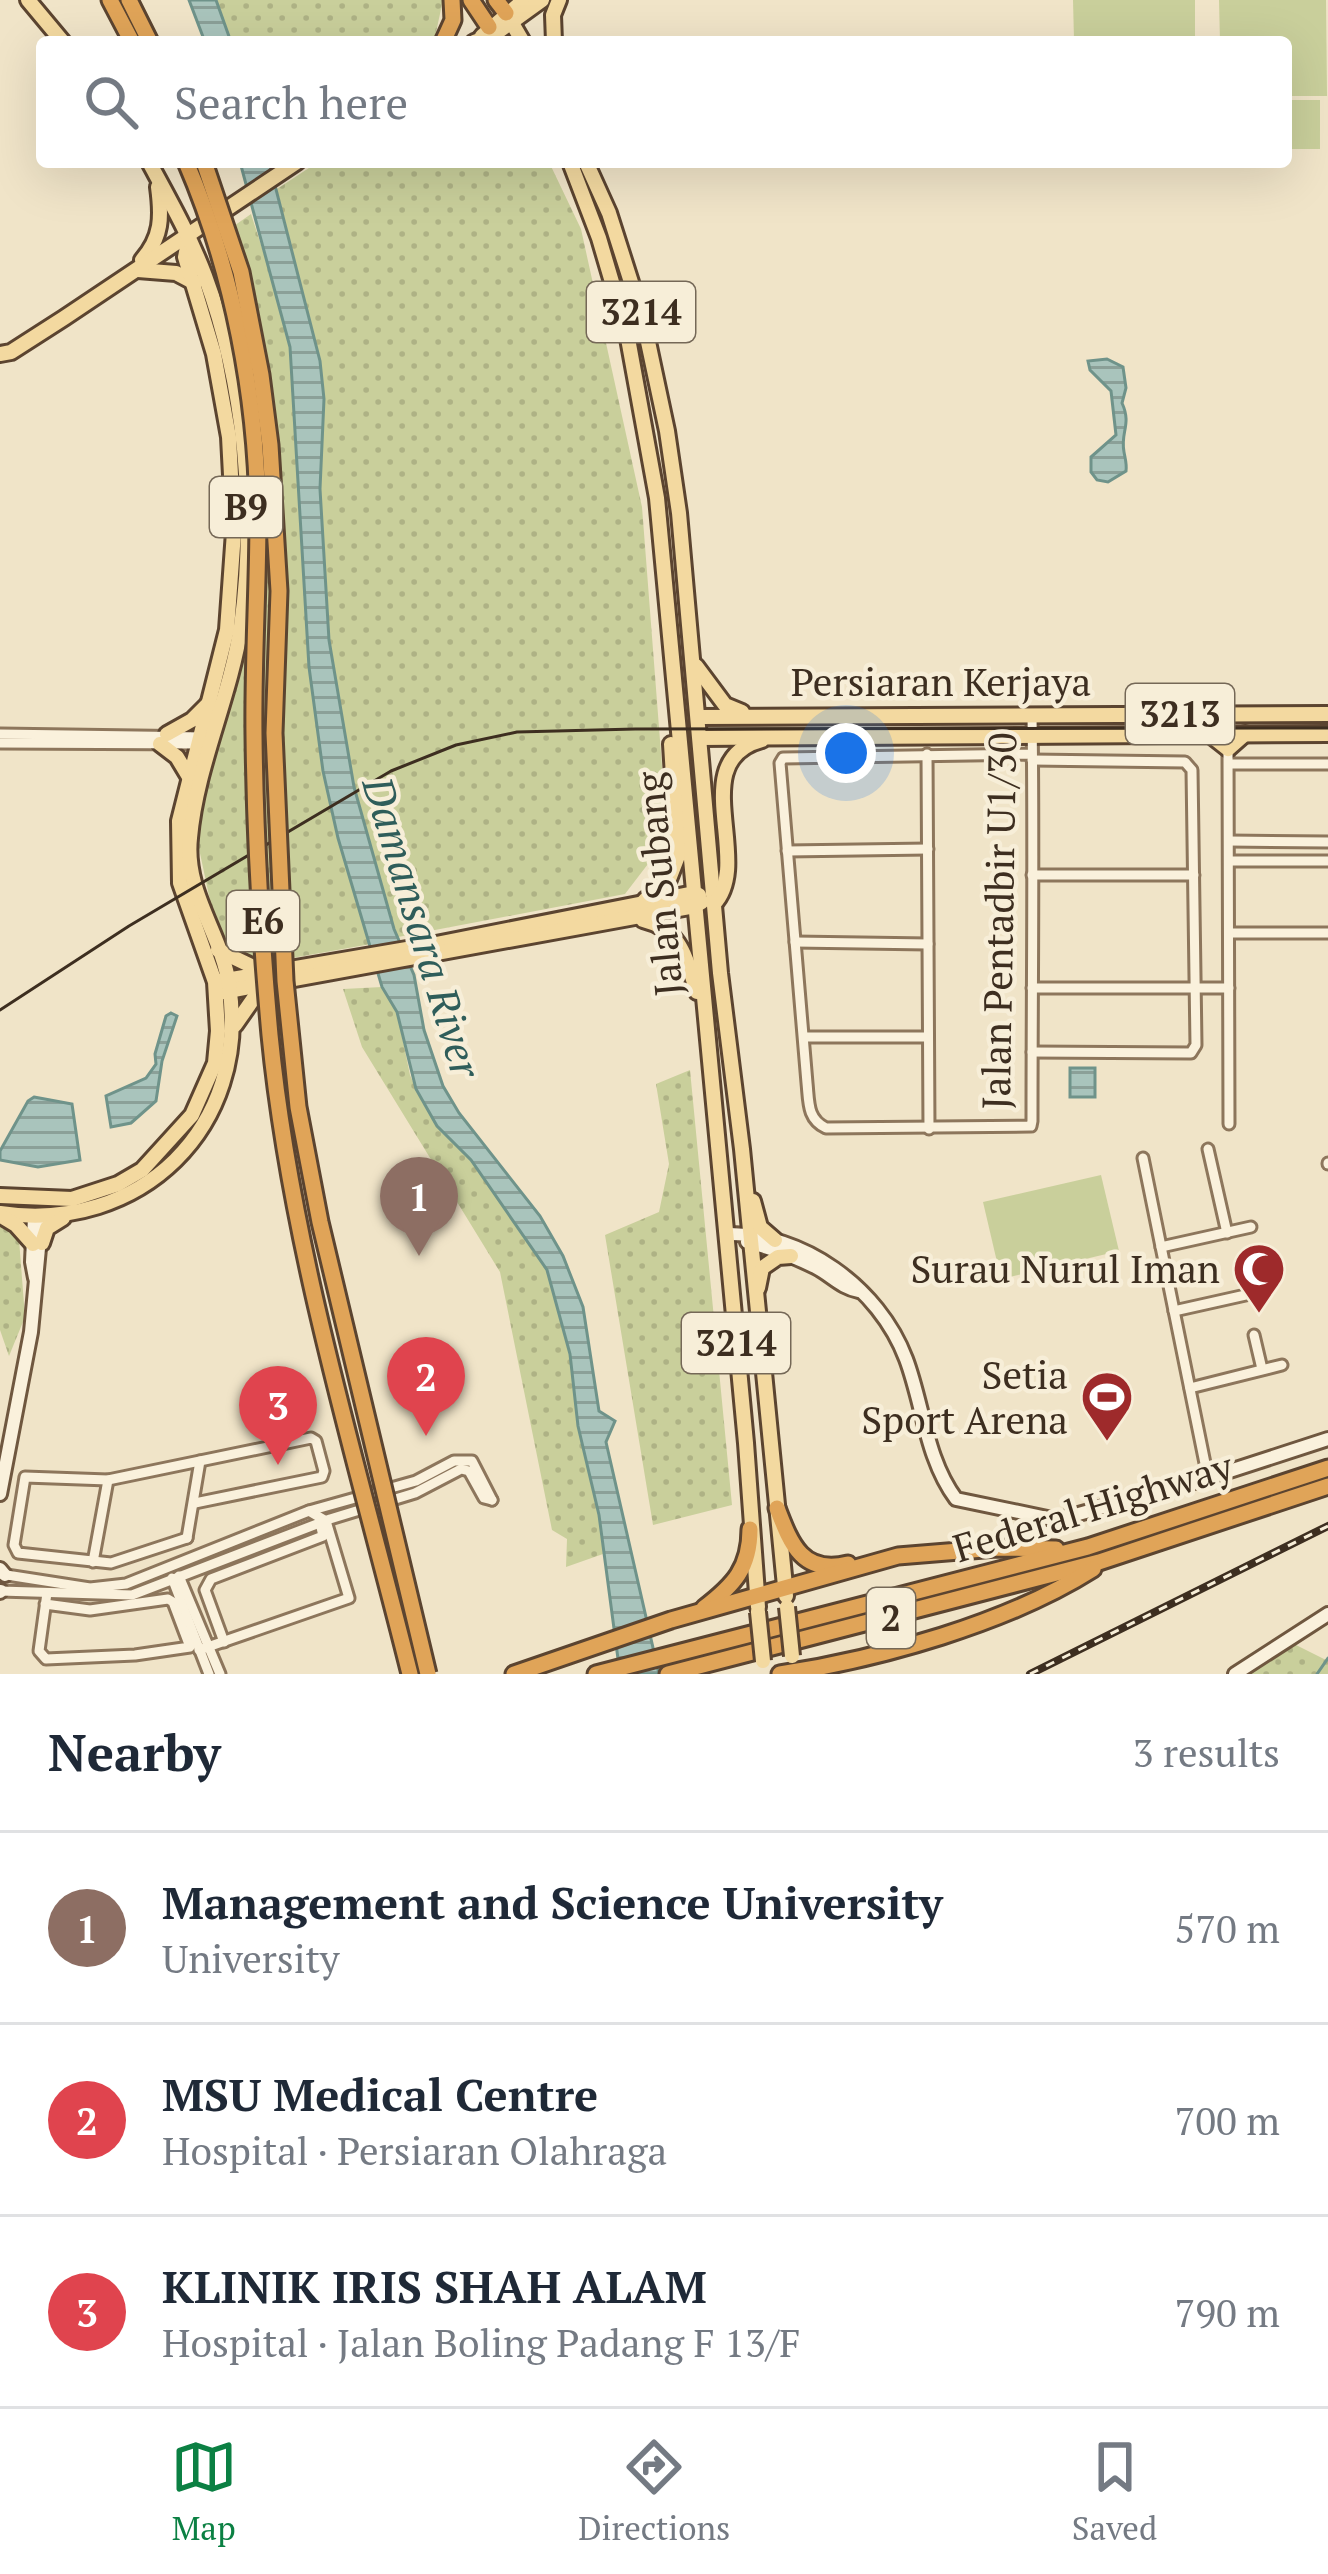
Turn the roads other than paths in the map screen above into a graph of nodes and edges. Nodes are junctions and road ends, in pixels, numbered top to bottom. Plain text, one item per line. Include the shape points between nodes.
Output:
1 (28, 0) edge
2 (110, 0) edge
3 (129, 0) edge
4 (452, 0) edge
5 (471, 0) edge
6 (524, 0) edge
7 (542, 0) edge
8 (559, 0) edge
9 (505, 12) edge
10 (59, 36) edge
11 (129, 36) edge
12 (147, 36) edge
13 (445, 36) edge
14 (488, 36) edge
15 (554, 36) edge
16 (188, 168) edge
17 (206, 168) edge
18 (288, 168) edge
19 (572, 168) edge
20 (589, 168) edge
21 (597, 168) edge
22 (152, 169) edge
23 (166, 195) junction
24 (608, 213) junction
25 (214, 219) junction
26 (189, 237) junction
27 (133, 271) junction
28 (198, 276) junction
29 (0, 354) edge
30 (693, 661) junction
31 (674, 680) junction
32 (212, 700) junction
33 (677, 704) junction
34 (1032, 712) junction
35 (1328, 713) edge
36 (759, 716) junction
37 (695, 727) junction
38 (1032, 734) junction
39 (1209, 734) junction
40 (1246, 734) junction
41 (1328, 734) edge
42 (770, 737) junction
43 (0, 739) edge
44 (164, 739) junction
45 (207, 741) junction
46 (928, 754) junction
47 (1228, 756) junction
48 (1032, 757) junction
49 (682, 759) junction
50 (1328, 764) edge
51 (189, 777) junction
52 (1228, 841) junction
53 (1328, 842) edge
54 (928, 849) junction
55 (787, 851) junction
56 (1229, 861) junction
57 (1328, 862) edge
58 (1032, 875) junction
59 (1194, 875) junction
60 (641, 903) junction
61 (704, 904) junction
62 (632, 918) junction
63 (1229, 933) junction
64 (1328, 933) edge
65 (795, 942) junction
66 (928, 944) junction
67 (437, 949) junction
68 (218, 950) junction
69 (263, 978) junction
70 (223, 987) junction
71 (1032, 988) junction
72 (1195, 988) junction
73 (1229, 988) junction
74 (704, 1014) junction
75 (233, 1031) junction
76 (804, 1037) junction
77 (928, 1037) junction
78 (1032, 1052) junction
79 (1229, 1124) dead end
80 (929, 1129) junction
81 (742, 1149) junction
82 (1208, 1149) dead end
83 (1143, 1158) dead end
84 (0, 1196) edge
85 (73, 1207) junction
86 (0, 1214) edge
87 (38, 1214) junction
88 (1251, 1228) dead end
89 (1227, 1233) junction
90 (726, 1238) junction
91 (749, 1238) junction
92 (775, 1240) junction
93 (37, 1244) junction
94 (1161, 1247) junction
95 (790, 1256) junction
96 (1268, 1290) dead end
97 (860, 1291) junction
98 (1174, 1311) junction
99 (757, 1323) junction
100 (1254, 1335) dead end
101 (1282, 1365) dead end
102 (1262, 1370) junction
103 (1190, 1388) junction
104 (1328, 1439) edge
105 (200, 1461) junction
106 (1328, 1468) edge
107 (1208, 1478) junction
108 (108, 1480) junction
109 (1328, 1486) edge
110 (0, 1494) edge
111 (195, 1503) junction
112 (777, 1508) junction
113 (309, 1511) junction
114 (323, 1522) junction
115 (750, 1529) junction
116 (187, 1538) junction
117 (1088, 1547) junction
118 (898, 1556) junction
119 (195, 1558) junction
120 (93, 1562) junction
121 (1099, 1562) junction
122 (172, 1566) junction
123 (2, 1573) edge
124 (176, 1579) junction
125 (149, 1588) junction
126 (0, 1591) edge
127 (46, 1599) junction
128 (180, 1599) junction
129 (787, 1599) junction
130 (758, 1605) junction
131 (697, 1614) junction
132 (1328, 1614) edge
133 (212, 1646) junction
134 (858, 1659) junction
135 (676, 1666) edge
136 (764, 1667) edge
137 (790, 1669) edge
138 (213, 1671) edge
139 (410, 1674) edge
140 (428, 1674) edge
141 (514, 1674) edge
142 (596, 1674) edge
143 (838, 1674) edge
144 (1235, 1674) edge

1 - 10 main road
2 - 11 highway
3 - 12 highway
4 - 13 highway
5 - 14 highway
6 - 9 main road
7 - 9 main road
8 - 15 main road
16 - 139 highway, E6, bridge via 226,280 254,446 254,736 271,1039 299,1226
17 - 140 highway, E6, bridge via 241,272 270,445 274,733 298,1107
18 - 25 main road
19 - 31 main road, Jalan Subang / 3214 via 634,361
20 - 24 main road, Jalan Subang / 3214
21 - 24 main road
22 - 23 main road, B9
22 - 27 main road via 160,230
23 - 25 main road via 185,213
23 - 26 main road, B9
24 - 30 main road, Jalan Subang / 3214 via 668,431
25 - 26 main road
25 - 28 main road
26 - 27 main road
26 - 28 main road, B9
27 - 28 main road
27 - 29 main road
28 - 32 main road, B9 via 229,437 234,532
28 - 45 main road, B9 via 227,350 248,524 241,623
30 - 36 main road via 725,705
30 - 37 main road, Jalan Subang / 3214
31 - 33 main road, Jalan Subang / 3214
31 - 60 main road via 678,856 668,882
32 - 44 main road
32 - 45 main road, B9
33 - 37 main road
33 - 49 main road, Jalan Subang / 3214
34 - 35 main road, Persiaran Kerjaya / 3213
34 - 36 main road, Persiaran Kerjaya / 3213
34 - 38 street, Jalan Pentadbir U1/30
36 - 37 main road, Persiaran Kerjaya / 3213
37 - 42 main road, Persiaran Kerjaya / 3213
37 - 49 main road
37 - 61 main road, Jalan Subang / 3214 via 712,882
38 - 39 main road, Persiaran Kerjaya / 3213
38 - 42 main road, Persiaran Kerjaya / 3213
38 - 48 street, Jalan Pentadbir U1/30
39 - 40 main road, Persiaran Kerjaya / 3213
39 - 47 main road
40 - 41 main road, Persiaran Kerjaya / 3213
40 - 47 main road
42 - 61 main road via 752,742 724,776 727,882
43 - 44 street
44 - 45 street
44 - 51 main road
45 - 51 main road, B9
45 - 68 main road, B9 via 189,843 198,905
46 - 48 street
46 - 54 street
46 - 55 street via 783,758
47 - 50 street
47 - 52 street
48 - 58 street, Jalan Pentadbir U1/30
48 - 59 street via 1185,762 1192,770
49 - 61 main road, Jalan Subang / 3214
51 - 70 main road, B9 via 179,821 180,883
52 - 53 street
52 - 56 street
54 - 55 street
54 - 66 street
55 - 65 street
56 - 57 street
56 - 63 street
58 - 59 street
58 - 71 street, Jalan Pentadbir U1/30
59 - 72 street
60 - 61 main road
60 - 67 main road
61 - 62 main road
61 - 74 main road, Jalan Subang / 3214
61 - 81 main road, Jalan Subang / 3214
62 - 67 main road
62 - 74 main road via 677,938
63 - 64 street
63 - 73 street
65 - 66 street
65 - 76 street
66 - 77 street
67 - 69 main road
68 - 69 main road
68 - 70 main road, B9
69 - 70 main road
69 - 75 main road
70 - 75 main road, B9
70 - 85 main road, B9 via 214,1063 192,1114 142,1170
71 - 72 street
71 - 78 street, Jalan Pentadbir U1/30
72 - 73 street
72 - 78 street via 1191,1053
73 - 79 street
74 - 90 main road, Jalan Subang / 3214
75 - 85 main road, B9 via 224,1083 191,1143 119,1201
76 - 77 street
76 - 80 street via 811,1117 826,1128
77 - 80 street
78 - 80 street, Jalan Pentadbir U1/30 via 1032,1121 1024,1130
81 - 91 main road, Jalan Subang / 3214
81 - 92 main road via 760,1228
82 - 89 street
83 - 94 street
84 - 85 main road, B9
84 - 87 main road
85 - 87 main road, B9
85 - 93 main road
86 - 87 main road, B9
86 - 93 main road
87 - 93 street
88 - 89 street
89 - 94 street
90 - 91 street
90 - 115 main road, Jalan Subang / 3214
91 - 92 street
91 - 95 street
91 - 99 main road, Jalan Subang / 3214
92 - 97 street via 822,1260
93 - 110 street via 31,1331
94 - 98 street
95 - 97 street
95 - 99 main road via 762,1268
96 - 98 street
97 - 107 street via 905,1356 941,1476 956,1498 1057,1520
98 - 103 street
99 - 112 main road, Jalan Subang / 3214
100 - 102 street
101 - 102 street
102 - 103 street
103 - 107 street
104 - 107 street
105 - 108 street
105 - 111 street
105 - 111 street via 311,1438 324,1475
106 - 117 highway, Federal Highway / 2
108 - 120 street
108 - 120 street via 22,1481 18,1553
109 - 121 highway, Federal Highway / 2
111 - 116 street
112 - 118 highway via 794,1549 810,1564
112 - 129 main road, Jalan Subang / 3214
113 - 114 street
113 - 114 street via 464,1460 492,1500 461,1469
113 - 119 street
114 - 124 street
114 - 133 street via 323,1536 211,1580
114 - 133 street via 349,1598
115 - 130 main road, Jalan Subang / 3214
115 - 131 highway via 743,1570
116 - 119 street
116 - 120 street
117 - 118 highway
117 - 135 highway, Federal Highway / 2
118 - 129 highway
119 - 122 street
121 - 134 highway via 968,1627
121 - 135 highway, Federal Highway / 2
122 - 123 street via 90,1588
122 - 124 street
124 - 125 street
124 - 128 street
124 - 133 street
125 - 127 street
125 - 128 street
126 - 127 street
127 - 127 street via 39,1651 46,1659 190,1647 167,1599 90,1610
128 - 133 street
129 - 130 highway
129 - 137 main road, 3214, bridge
130 - 131 highway
130 - 136 main road, 3214, bridge
131 - 141 highway
132 - 144 street
133 - 138 street
134 - 137 highway
134 - 143 highway
135 - 142 highway, Federal Highway / 2

